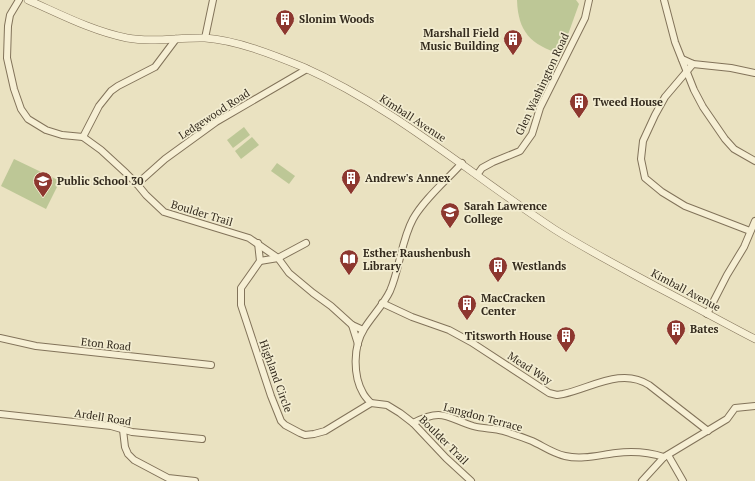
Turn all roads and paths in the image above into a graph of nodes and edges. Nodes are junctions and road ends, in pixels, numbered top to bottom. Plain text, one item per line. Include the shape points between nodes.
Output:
1 (18, 0) edge
2 (28, 0) edge
3 (213, 0) edge
4 (590, 0) edge
5 (664, 0) edge
6 (205, 38) junction
7 (176, 39) junction
8 (682, 59) junction
9 (694, 64) junction
10 (307, 69) junction
11 (686, 72) junction
12 (755, 73) edge
13 (83, 137) junction
14 (755, 161) edge
15 (462, 164) junction
16 (477, 175) junction
17 (137, 184) junction
18 (755, 221) edge
19 (750, 231) junction
20 (258, 243) junction
21 (306, 243) dead end
22 (278, 258) junction
23 (260, 261) junction
24 (382, 303) junction
25 (707, 314) junction
26 (352, 325) junction
27 (363, 330) junction
28 (0, 338) edge
29 (755, 339) edge
30 (358, 344) junction
31 (210, 365) dead end
32 (371, 403) junction
33 (755, 406) edge
34 (0, 414) edge
35 (413, 423) junction
36 (123, 430) junction
37 (708, 431) junction
38 (202, 439) dead end
39 (666, 456) junction
40 (166, 479) edge
41 (195, 481) edge
42 (471, 481) edge
43 (642, 481) edge
44 (683, 481) edge

1 - 13 street via 10,15 6,40 7,58 21,109 28,119 46,130
2 - 7 street, Kimball Avenue via 92,29 112,35 148,40
3 - 6 street
4 - 16 street, Glen Washington Road via 585,18 540,108 532,134 520,151 482,168
5 - 8 street
6 - 7 street, Kimball Avenue
6 - 10 street, Kimball Avenue via 258,49
7 - 13 street via 155,67 111,91 99,106
8 - 9 street
8 - 11 street
9 - 11 street
9 - 12 street
10 - 15 street, Kimball Avenue via 342,86 394,117
10 - 17 street, Ledgewood Road via 216,122 165,158
11 - 14 street via 703,107 725,139 734,149
11 - 19 street via 665,97 643,141 641,159 645,178 685,206
13 - 17 street, Boulder Trail via 101,150
15 - 16 street, Kimball Avenue
15 - 24 street via 414,218 402,247 398,271
16 - 25 street, Kimball Avenue via 555,229 606,260
17 - 20 street, Boulder Trail via 164,212
18 - 19 street
19 - 25 street via 744,247
20 - 22 street, Boulder Trail
20 - 23 street
21 - 22 street
22 - 23 street
22 - 26 street, Boulder Trail via 289,273
23 - 32 street, Highland Circle via 242,288 240,305 271,396 284,425 305,435 314,434 325,431
24 - 27 street
24 - 37 street, Mead Way via 449,330 549,393 563,394 612,379 623,378 644,382
25 - 29 street, Kimball Avenue
26 - 27 street, Boulder Trail
26 - 30 street, Boulder Trail
27 - 30 street, Boulder Trail
28 - 31 street, Eton Road via 36,346
30 - 32 street, Boulder Trail via 356,372 363,394
32 - 35 street, Boulder Trail via 387,405
33 - 37 street via 735,408 727,419
34 - 36 street, Ardell Road via 111,426
35 - 39 street, Langdon Terrace via 433,415 443,415 475,427 501,430 550,452 581,458 630,452
35 - 42 street, Boulder Trail
36 - 38 street, Ardell Road
36 - 40 street via 125,447 131,457
37 - 39 street
39 - 43 street
39 - 44 street
40 - 41 street

